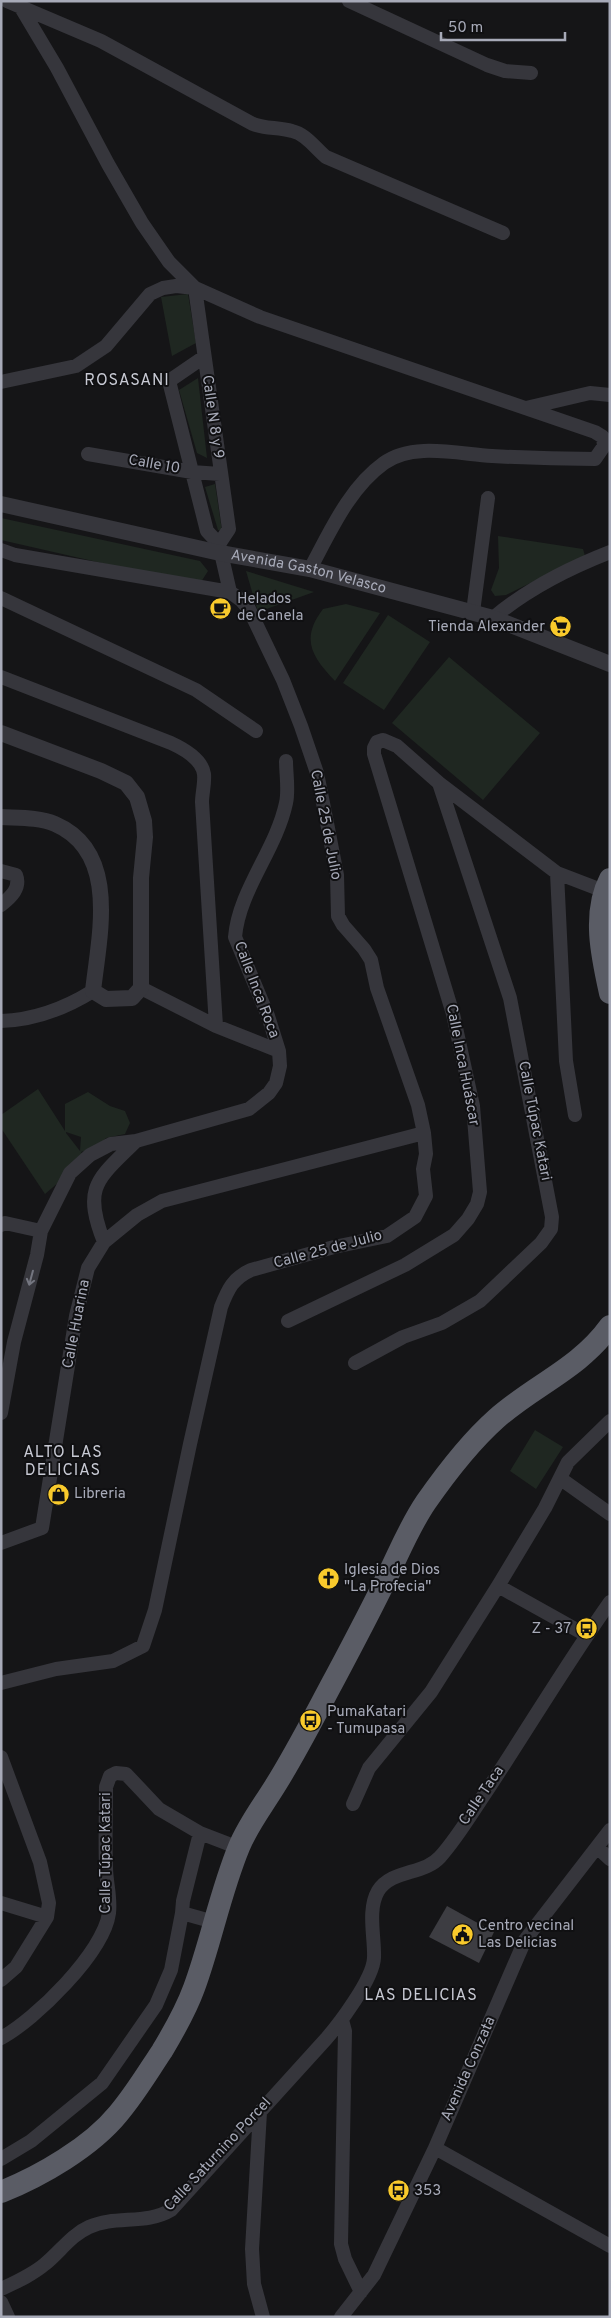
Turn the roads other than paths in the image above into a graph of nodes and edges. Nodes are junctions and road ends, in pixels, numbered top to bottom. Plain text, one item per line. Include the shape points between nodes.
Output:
1 (349, 1) edge
2 (14, 3) edge
3 (532, 73) dead end
4 (503, 234) dead end
5 (195, 288) junction
6 (204, 357) junction
7 (1, 382) edge
8 (610, 395) edge
9 (526, 408) junction
10 (88, 454) dead end
11 (192, 472) junction
12 (220, 474) junction
13 (488, 498) dead end
14 (1, 504) edge
15 (220, 549) junction
16 (1, 550) edge
17 (610, 552) edge
18 (310, 569) junction
19 (230, 592) junction
20 (1, 598) edge
21 (473, 612) junction
22 (493, 618) junction
23 (610, 664) edge
24 (1, 677) edge
25 (256, 731) dead end
26 (1, 733) edge
27 (286, 761) dead end
28 (439, 783) junction
29 (1, 817) edge
30 (1, 871) edge
31 (557, 873) junction
32 (607, 885) edge
33 (1, 905) edge
34 (141, 988) junction
35 (93, 991) junction
36 (610, 993) edge
37 (1, 1021) edge
38 (216, 1026) junction
39 (279, 1051) junction
40 (575, 1115) dead end
41 (424, 1133) junction
42 (136, 1141) junction
43 (1, 1225) edge
44 (41, 1231) junction
45 (104, 1242) junction
46 (288, 1321) dead end
47 (610, 1326) edge
48 (355, 1363) dead end
49 (1, 1413) edge
50 (610, 1421) edge
51 (561, 1479) junction
52 (610, 1514) edge
53 (1, 1543) edge
54 (498, 1586) junction
55 (610, 1602) edge
56 (586, 1635) junction
57 (1, 1683) edge
58 (1, 1757) edge
59 (353, 1804) dead end
60 (610, 1830) edge
61 (200, 1833) junction
62 (596, 1847) junction
63 (239, 1848) junction
64 (610, 1859) edge
65 (1, 1903) edge
66 (182, 1913) junction
67 (47, 1917) junction
68 (214, 1922) junction
69 (368, 1976) joint
70 (1, 1980) edge
71 (342, 2020) junction
72 (1, 2038) edge
73 (260, 2112) junction
74 (434, 2148) junction
75 (1, 2159) edge
76 (1, 2192) edge
77 (610, 2246) edge
78 (1, 2289) edge
79 (360, 2292) junction
80 (1, 2302) edge
81 (8, 2317) edge
82 (264, 2317) edge
83 (341, 2317) edge

1 - 3 street via 487,65 505,71
2 - 4 street via 101,41 253,124 293,131 326,157
2 - 5 street via 57,68 142,223 169,262
5 - 6 street, Calle N 8 y 9
5 - 7 street via 176,286 150,294 106,346 76,366
5 - 9 street via 260,317
6 - 11 street via 169,381
6 - 12 street, Calle N 8 y 9
8 - 9 street via 590,393
9 - 18 street via 595,432 603,437 604,446 595,459 431,452 401,455 384,463 362,484 345,506
10 - 11 street, Calle 10
11 - 12 street, Calle 10
11 - 15 street via 207,531
12 - 15 street, Calle N 8 y 9 via 228,529
13 - 21 street
14 - 15 street, Avenida Gaston Velasco
15 - 18 street, Avenida Gaston Velasco
15 - 19 street
16 - 19 street
17 - 22 street via 513,601
18 - 21 street, Avenida Gaston Velasco
19 - 41 street, Calle 25 de Julio via 249,608 296,711 319,782 337,875 338,916 370,960 418,1105
20 - 25 street via 196,690
21 - 22 street, Avenida Gaston Velasco
22 - 23 street, Avenida Gaston Velasco
24 - 38 street via 171,743 188,751 198,763 204,774 202,802
26 - 34 street via 101,771 126,783 137,797 144,821
27 - 39 street, Calle Inca Roca via 287,801 281,822 236,924 235,938
28 - 31 street
28 - 46 street, Calle Inca Huáscar via 390,742 377,742 374,754 453,1014 473,1106 480,1192 477,1204 454,1235 405,1265
28 - 48 street, Calle Túpac Katari via 510,998 552,1217 551,1229 542,1243 480,1301 442,1324 404,1337
29 - 35 street via 54,823 76,837 91,858 99,879 101,903
30 - 33 street via 16,875 18,881
31 - 32 street
31 - 40 street via 566,1061
32 - 36 highway via 600,933
34 - 35 street via 132,998 118,1000 106,999
34 - 38 street
35 - 37 street via 53,1011 24,1020
38 - 39 street
39 - 42 street, Calle Inca Roca via 276,1083 249,1109
41 - 45 street, Calle Huarina via 162,1202 137,1215
41 - 57 street, Calle 25 de Julio via 426,1196 415,1217 387,1236 251,1270 239,1275 230,1285 222,1306 190,1444 155,1610 143,1646 114,1661 56,1668
42 - 44 street, Calle Inca Roca via 110,1144 90,1155 70,1173
42 - 45 street via 103,1174 94,1188 93,1208
43 - 44 street via 5,1223
44 -> 49 street, Calle Inca Roca via 14,1342
45 - 53 street, Calle Huarina via 88,1268 76,1316 42,1528
47 - 63 highway via 581,1357 495,1420 460,1455 425,1503 404,1538 336,1676
50 - 51 street via 568,1462
51 - 52 street
51 - 54 street
54 - 56 street
54 - 59 street via 431,1692 369,1768
55 - 56 street, Calle Taca
56 - 69 street, Calle Taca via 498,1774 440,1858 423,1869 387,1882 378,1891 373,1921 374,1960
58 - 67 street via 44,1874 49,1903
60 - 62 street, Avenida Conzata
61 - 63 street
61 - 66 street
61 - 72 street, Calle Túpac Katari via 159,1808 126,1774 110,1776 106,1787 109,1914 97,1941 75,1973 45,2006
62 - 64 street
62 - 74 street, Avenida Conzata via 525,1940
63 - 68 highway
65 - 67 street
66 - 68 street
66 - 75 street via 171,1970 156,2005 102,2083 38,2136
67 - 70 street via 16,1967
68 - 76 highway via 194,1988 183,2012 144,2079 117,2116 56,2164 23,2184
69 - 71 street, Calle Saturnino Porcel
71 - 73 street, Calle Saturnino Porcel
71 - 79 street via 345,2031 341,2244
73 - 78 street, Calle Saturnino Porcel via 171,2210 160,2216 88,2227 45,2264
73 - 82 street via 252,2249 254,2284
74 - 77 street
74 - 79 street, Avenida Conzata via 374,2275
79 - 83 street, Avenida Conzata
80 - 81 street

